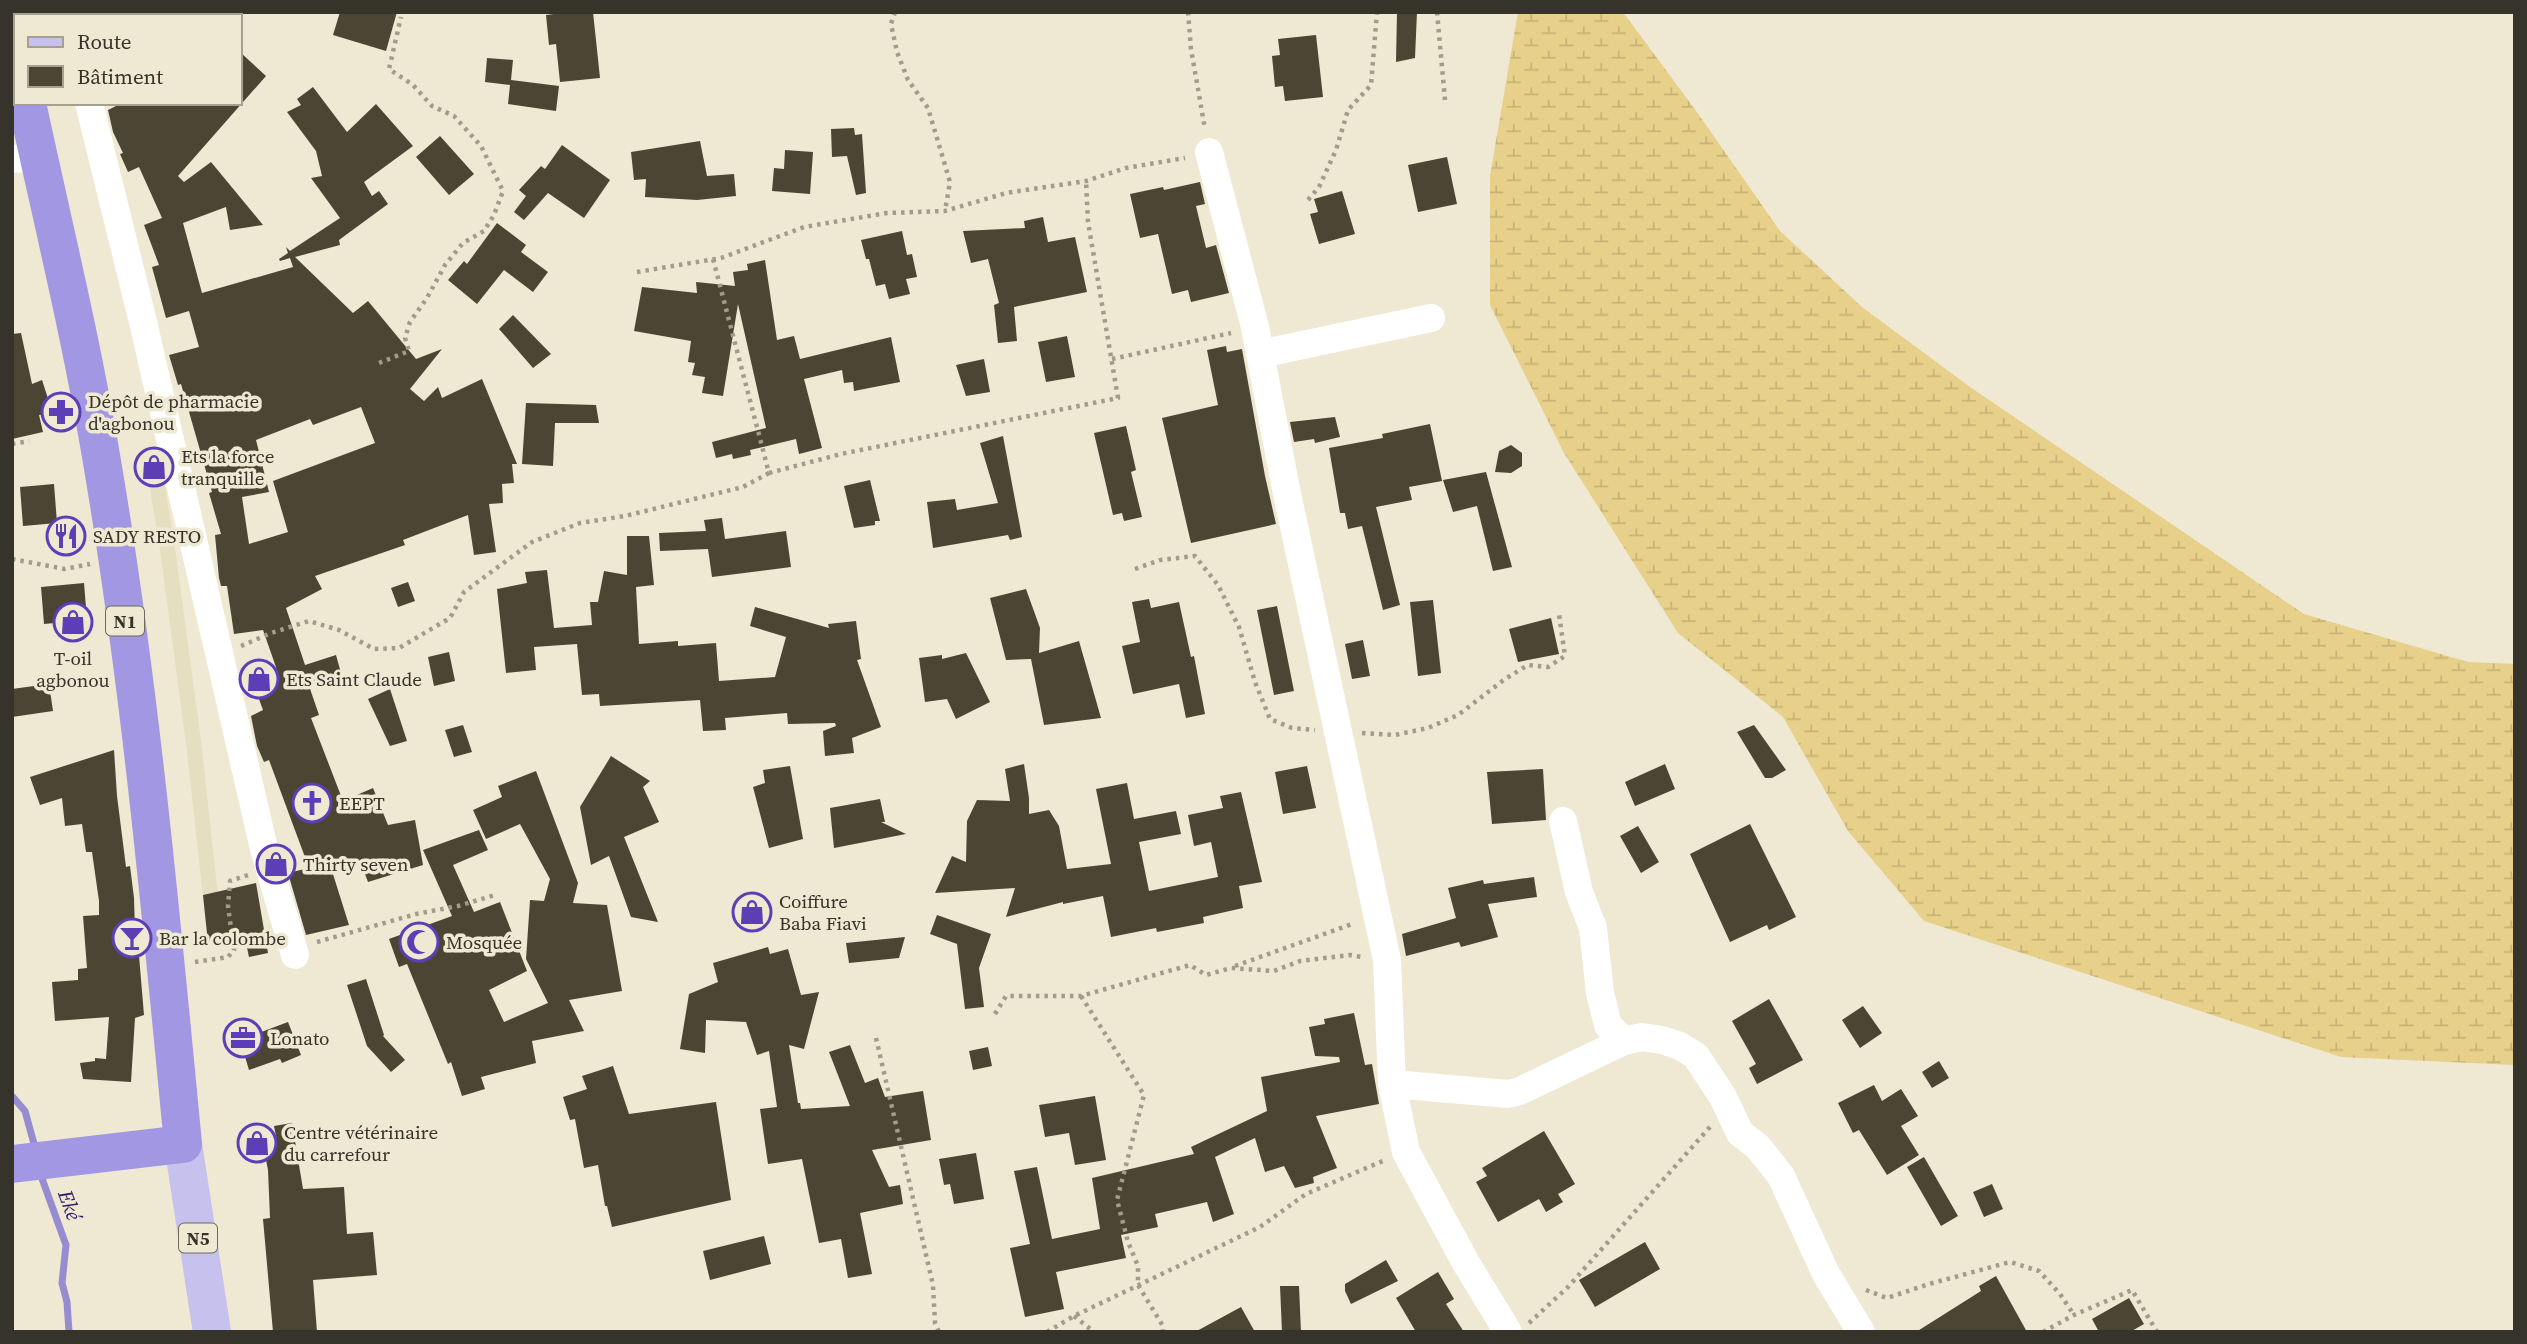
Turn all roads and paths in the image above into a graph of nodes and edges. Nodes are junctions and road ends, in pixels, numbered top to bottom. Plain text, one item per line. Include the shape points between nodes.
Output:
1 (895, 12) edge
2 (1188, 12) edge
3 (1377, 12) edge
4 (1437, 12) edge
5 (401, 17) dead end
6 (1445, 100) dead end
7 (27, 105) edge
8 (89, 105) edge
9 (1209, 152) junction
10 (25, 158) edge
11 (1086, 181) junction
12 (1308, 200) dead end
13 (945, 211) junction
14 (713, 259) junction
15 (637, 272) dead end
16 (1431, 318) dead end
17 (1258, 341) junction
18 (1112, 359) junction
19 (379, 363) dead end
20 (29, 441) dead end
21 (12, 444) edge
22 (769, 473) junction
23 (12, 559) edge
24 (117, 559) junction
25 (221, 655) junction
26 (1563, 821) dead end
27 (269, 869) junction
28 (495, 895) dead end
29 (1377, 910) junction
30 (294, 952) joint
31 (1387, 960) junction
32 (166, 967) junction
33 (1231, 968) junction
34 (1081, 996) junction
35 (995, 1014) dead end
36 (876, 1038) dead end
37 (1624, 1041) junction
38 (1392, 1084) junction
39 (1723, 1097) junction
40 (183, 1144) junction
41 (1406, 1152) junction
42 (29, 1162) edge
43 (1826, 1274) junction
44 (1138, 1285) junction
45 (2074, 1315) junction
46 (1074, 1316) junction
47 (212, 1332) edge
48 (939, 1332) edge
49 (1047, 1332) edge
50 (1094, 1332) edge
51 (1163, 1332) edge
52 (1508, 1332) edge
53 (1520, 1332) edge
54 (1861, 1332) edge
55 (2043, 1332) edge
56 (2157, 1332) edge

1 - 13 path via 891,24 897,52 908,80 928,108 950,182
2 - 9 path
3 - 12 path via 1371,85 1348,110 1336,150
4 - 6 path
5 - 19 path via 389,69 413,85 432,106 454,116 481,146 503,191 484,231 463,243 444,265 410,323 405,338 409,351
7 - 10 highway, N1
8 - 25 street
9 - 11 path
9 - 17 street
10 - 24 highway, N1 via 83,362
11 - 13 path via 1006,193
11 - 18 path via 1088,222
13 - 14 path via 887,213 804,227
14 - 15 path
14 - 22 path
16 - 17 street
17 - 18 path
17 - 29 street
18 - 22 path via 1118,398
20 - 21 path
22 - 25 path via 743,487 580,523 532,542 464,592 450,618 399,648 374,649 339,630 309,621
23 - 24 path via 65,569
24 - 32 highway, N1
25 - 27 street
26 - 37 street via 1579,892 1593,928 1608,1025
27 - 30 street
27 - 32 path via 230,881 234,950 228,957
28 - 30 path
29 - 31 street
29 - 33 path via 1349,926
31 - 33 path via 1350,956 1300,961 1274,971
31 - 38 street
32 - 40 highway, N1
33 - 34 path via 1206,975 1189,965
34 - 35 path via 1006,996
34 - 44 path via 1144,1095 1117,1200 1138,1266
36 - 48 path via 933,1285
37 - 38 street via 1508,1094
37 - 39 street via 1642,1037 1696,1055
38 - 41 street
39 - 43 street via 1740,1133 1781,1176
39 - 53 path via 1706,1133 1568,1287
40 - 42 highway
40 - 47 main road, N5
41 - 44 path via 1306,1194 1260,1227
41 - 52 street
43 - 45 path via 1887,1298 2010,1262 2039,1271
43 - 54 street
44 - 46 path
44 - 51 path
45 - 55 path
45 - 56 path via 2132,1290
46 - 49 path
46 - 50 path

